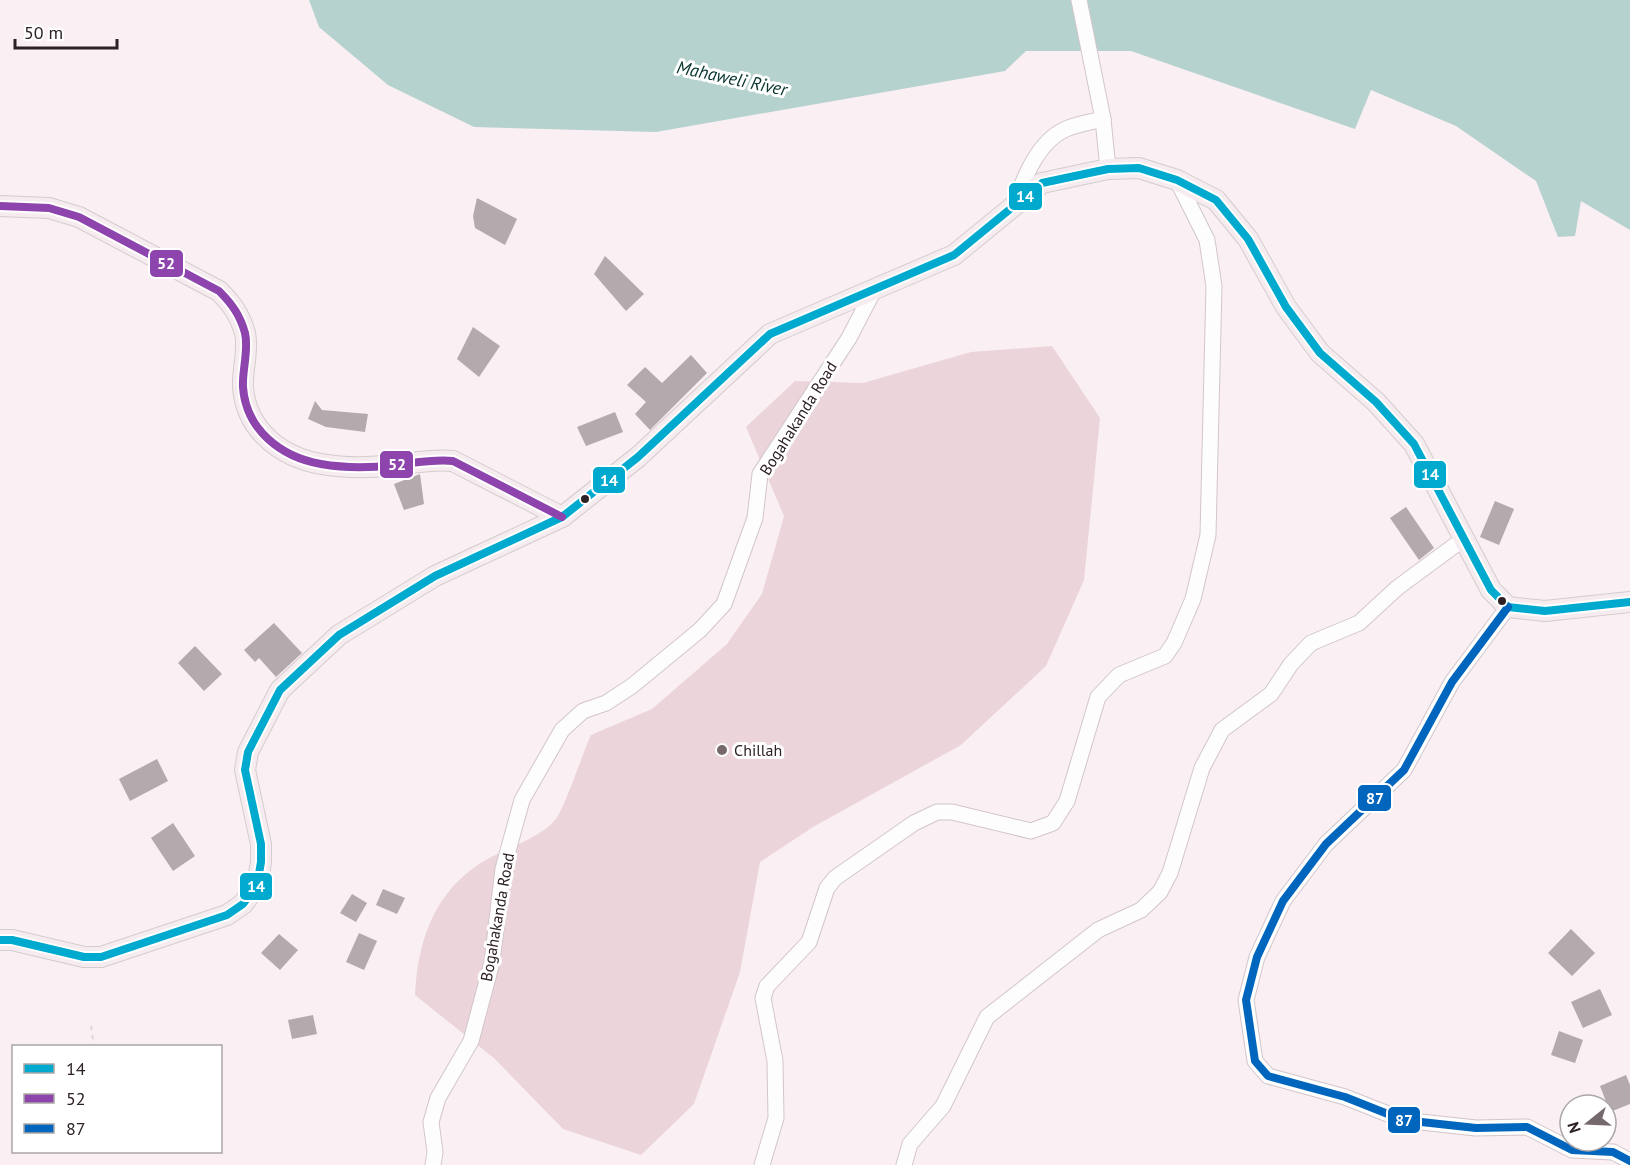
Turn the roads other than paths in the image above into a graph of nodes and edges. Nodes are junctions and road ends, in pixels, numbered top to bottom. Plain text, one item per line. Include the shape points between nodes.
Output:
1 (1079, 0) edge
2 (1101, 112) junction
3 (1108, 169) junction
4 (1177, 180) junction
5 (1014, 205) junction
6 (0, 206) edge
7 (876, 286) junction
8 (562, 517) junction
9 (1462, 540) junction
10 (1630, 602) edge
11 (1508, 607) junction
12 (0, 940) edge
13 (1630, 1161) edge
14 (433, 1165) edge
15 (762, 1165) edge
16 (904, 1165) edge

1 - 2 street
2 - 3 street
2 - 5 street via 1065,129 1044,146 1027,172
3 - 4 main road via 1139,168
3 - 5 main road via 1042,183
4 - 9 main road via 1216,200 1248,239 1286,307 1320,353 1376,402 1414,444
4 - 15 street via 1207,240 1214,285 1209,535 1193,599 1165,656 1119,675 1098,698 1066,801 1053,823 1031,831 938,812 914,823 835,878 827,888 809,942 767,986 763,998 776,1061 776,1118
5 - 7 main road via 954,255
6 - 8 main road via 49,208 79,216 219,291 240,317 246,336 246,408 256,427 275,446 320,464 349,467 453,461
7 - 8 main road via 770,334 638,457
7 - 14 street, Bogahakanda Road via 849,338 760,474 755,518 724,604 700,630 632,686 606,703 583,711 562,730 522,800 502,869 492,962 471,1041 438,1098 431,1122
8 - 12 main road via 435,576 377,611 339,635 280,690 246,761 261,862 257,885 243,904 227,915 102,957
9 - 11 main road via 1491,590
9 - 16 street via 1397,588 1359,623 1311,643 1290,664 1271,694 1222,730 1202,768 1170,873 1160,892 1141,910 1098,930 987,1017 943,1106 910,1144
10 - 11 main road via 1545,611
11 - 13 street via 1452,682 1404,770 1326,844 1283,901 1257,957 1246,1000 1255,1061 1268,1076 1346,1097 1403,1120 1476,1128 1527,1127 1572,1150 1613,1152

